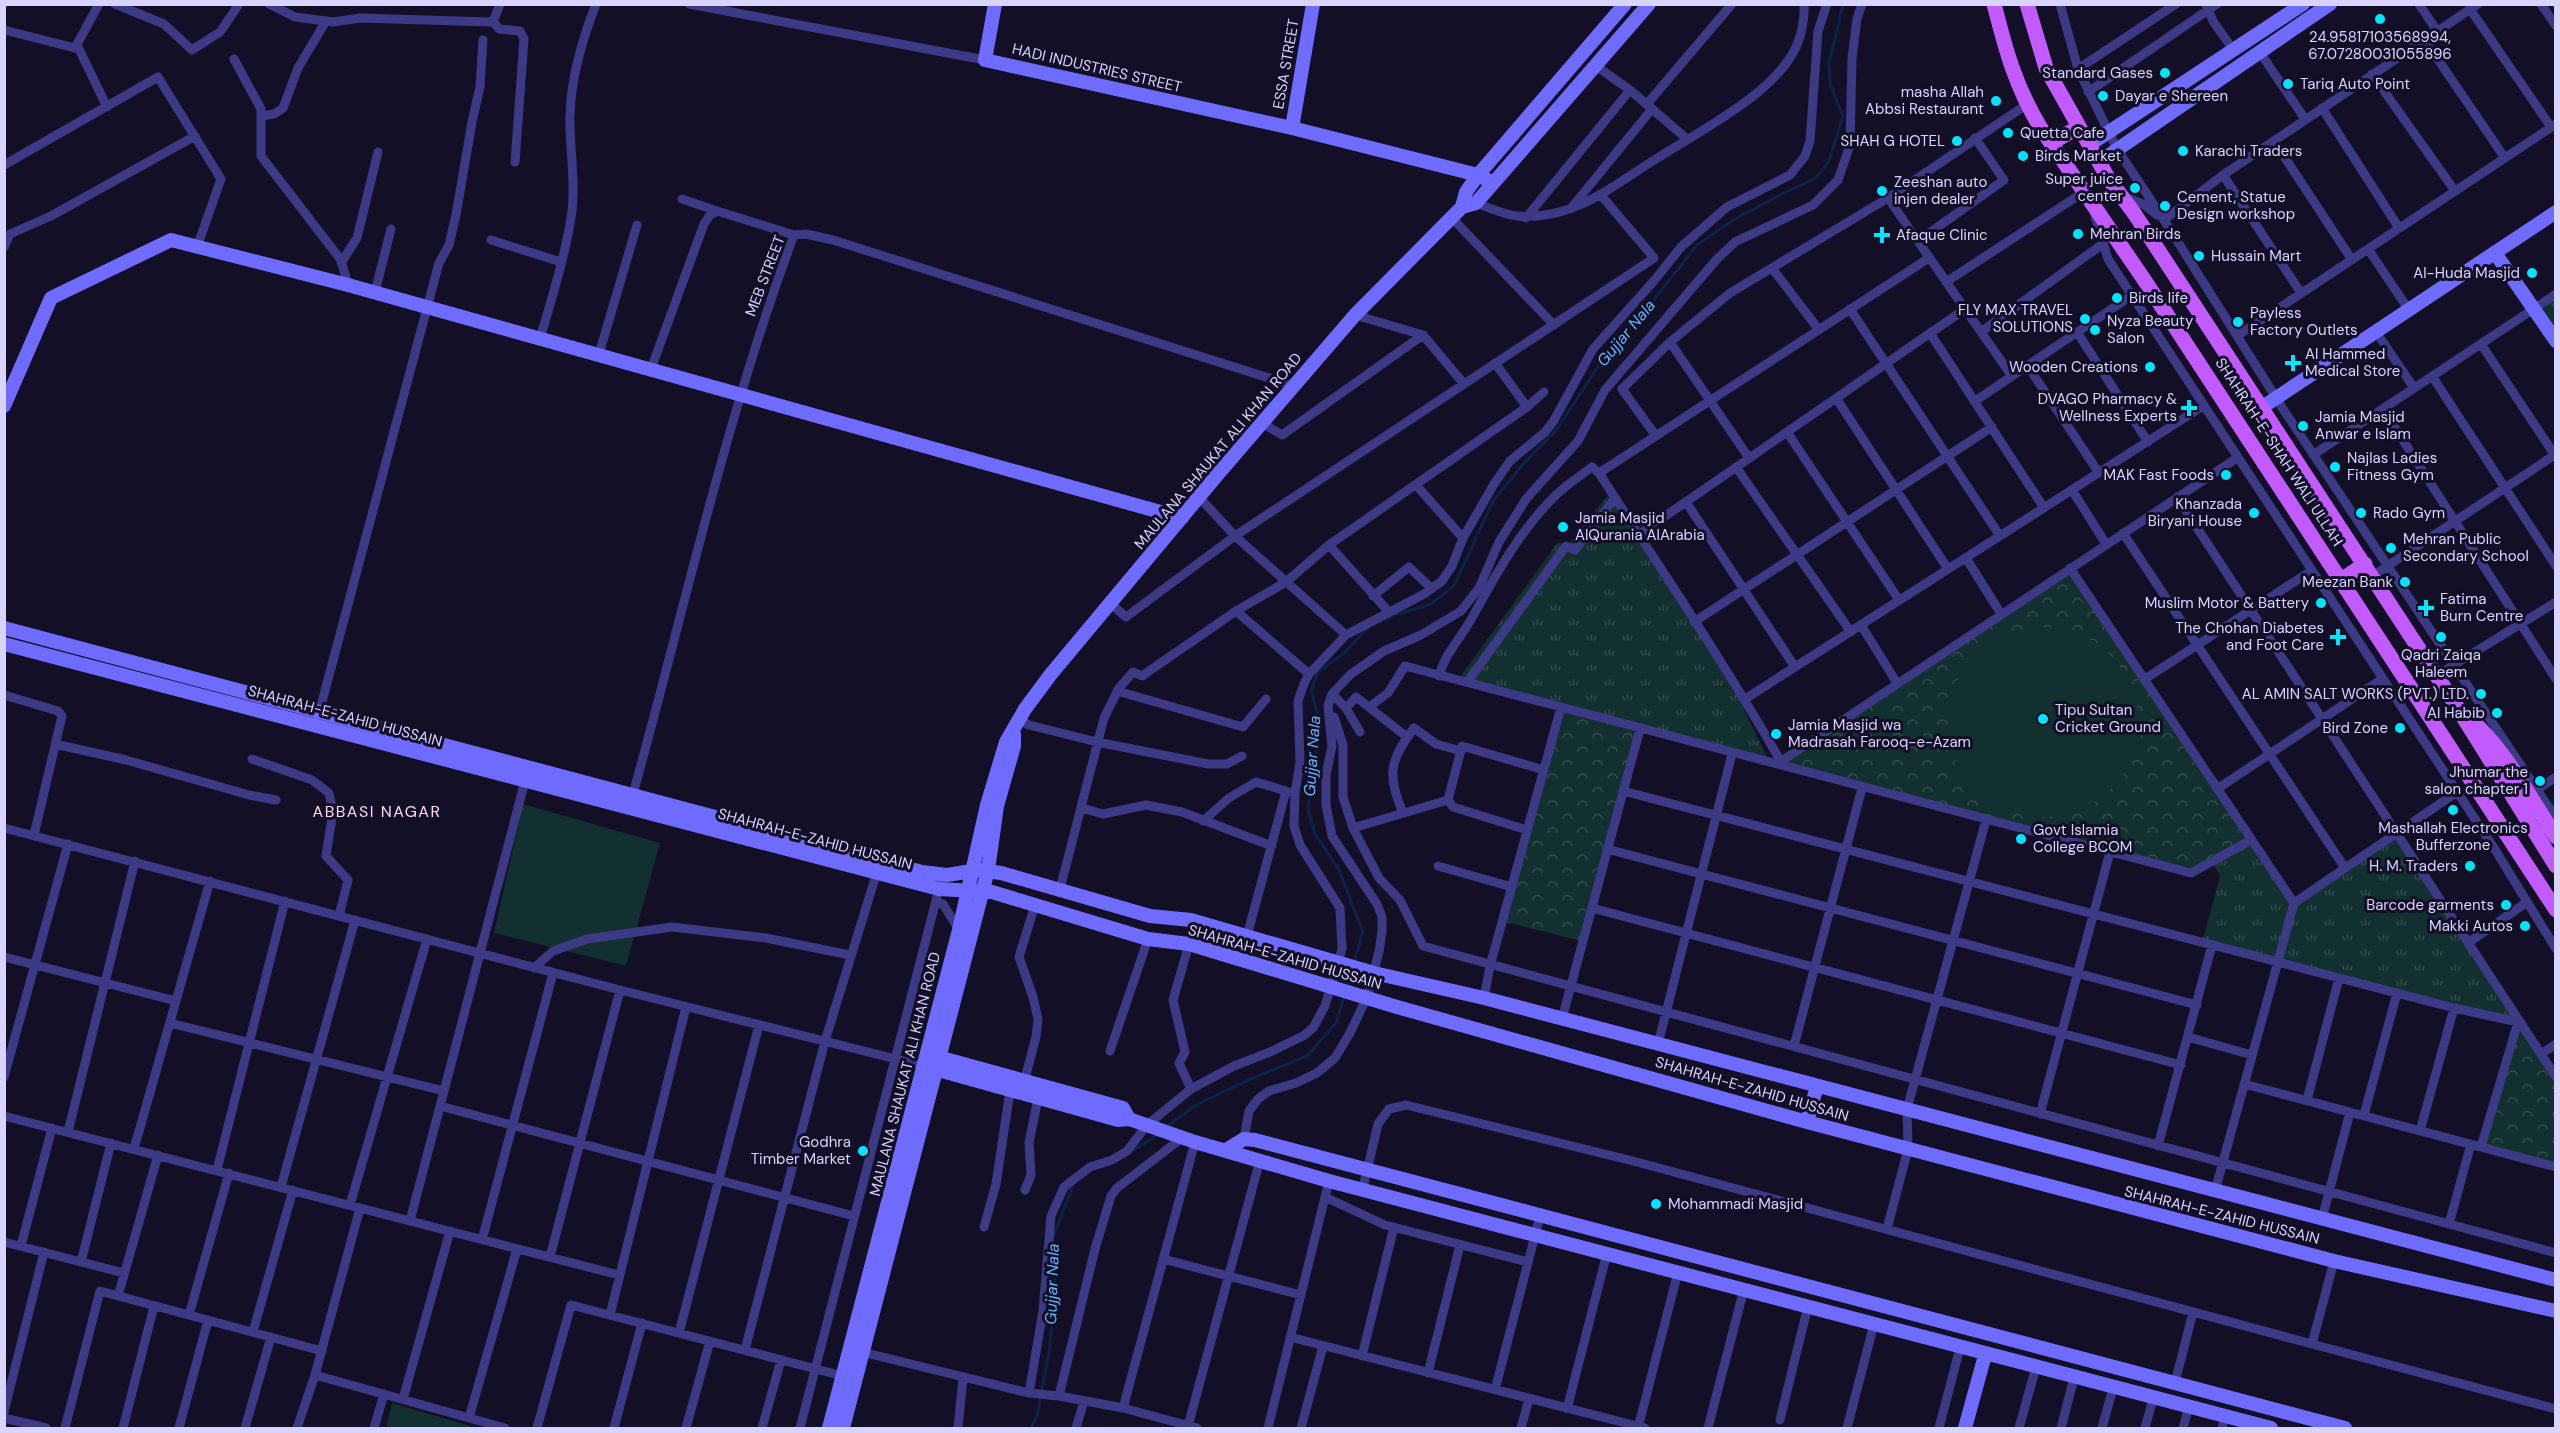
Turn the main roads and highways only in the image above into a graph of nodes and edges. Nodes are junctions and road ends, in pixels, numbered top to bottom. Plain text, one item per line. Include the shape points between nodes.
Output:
1 (995, 4) edge
2 (1313, 4) edge
3 (1625, 4) edge
4 (1648, 4) edge
5 (1994, 4) edge
6 (2027, 4) edge
7 (2303, 4) edge
8 (2330, 4) edge
9 (2079, 127) junction
10 (1292, 128) junction
11 (2051, 143) junction
12 (2089, 145) junction
13 (2099, 162) junction
14 (1478, 175) junction
15 (1493, 183) junction
16 (1469, 205) junction
17 (2556, 212) edge
18 (2495, 253) junction
19 (2556, 341) edge
20 (4, 406) edge
21 (2261, 408) junction
22 (1182, 518) junction
23 (2368, 571) junction
24 (2341, 580) junction
25 (4, 628) edge
26 (4, 644) edge
27 (2457, 707) junction
28 (317, 719) junction
29 (1017, 724) junction
30 (2556, 837) edge
31 (2555, 864) edge
32 (988, 870) junction
33 (973, 871) junction
34 (976, 890) junction
35 (2556, 910) edge
36 (932, 1062) junction
37 (1817, 1086) junction
38 (1129, 1119) junction
39 (1807, 1122) junction
40 (1226, 1150) junction
41 (2556, 1280) edge
42 (2556, 1311) edge
43 (1985, 1355) junction
44 (2224, 1422) edge
45 (829, 1428) edge
46 (843, 1428) edge
47 (1965, 1428) edge
48 (2269, 1428) edge
49 (2344, 1428) edge

1 - 10 main road, HADI INDUSTRIES STREET via 985,60
2 - 10 main road, ESSA STREET
3 - 14 main road, MAULANA SHAUKAT ALI KHAN ROAD
4 - 15 main road, MAULANA SHAUKAT ALI KHAN ROAD
5 - 11 main road, SHAHRAH-E-SHAH WALI ULLAH via 2011,69 2026,105
6 - 9 main road, SHAHRAH-E-SHAH WALI ULLAH via 2046,68
7 - 12 main road
8 - 13 main road
9 - 11 main road
9 - 12 main road, SHAHRAH-E-SHAH WALI ULLAH
10 - 14 main road, HADI INDUSTRIES STREET
11 - 24 main road, SHAHRAH-E-SHAH WALI ULLAH
12 - 13 main road, SHAHRAH-E-SHAH WALI ULLAH
13 - 21 main road, SHAHRAH-E-SHAH WALI ULLAH
14 - 15 main road, HADI INDUSTRIES STREET
14 - 16 main road, MAULANA SHAUKAT ALI KHAN ROAD via 1466,192
15 - 16 main road, MAULANA SHAUKAT ALI KHAN ROAD
16 - 22 main road, MAULANA SHAUKAT ALI KHAN ROAD via 1355,315
17 - 18 main road
18 - 19 main road
18 - 21 main road
20 - 22 main road via 51,298 171,240 375,292
21 - 23 main road, SHAHRAH-E-SHAH WALI ULLAH
22 - 29 main road, MAULANA SHAUKAT ALI KHAN ROAD via 1051,674
23 - 24 main road
23 - 27 main road, SHAHRAH-E-SHAH WALI ULLAH
24 - 35 main road, SHAHRAH-E-SHAH WALI ULLAH
25 - 28 main road, SHAHRAH-E-ZAHID HUSSAIN
26 - 28 main road, SHAHRAH-E-ZAHID HUSSAIN
27 - 30 main road via 2481,728 2505,758
27 - 31 main road, SHAHRAH-E-SHAH WALI ULLAH
28 - 33 main road, SHAHRAH-E-ZAHID HUSSAIN via 633,794 922,872 955,875
28 - 34 main road, SHAHRAH-E-ZAHID HUSSAIN via 525,781 877,872 938,896
29 - 32 main road, MAULANA SHAUKAT ALI KHAN ROAD via 997,806
29 - 33 main road, MAULANA SHAUKAT ALI KHAN ROAD via 1006,742 987,805
32 - 33 main road, SHAHRAH-E-ZAHID HUSSAIN
32 - 34 main road, MAULANA SHAUKAT ALI KHAN ROAD
32 - 37 main road, SHAHRAH-E-ZAHID HUSSAIN via 1150,916 1183,919
33 - 34 main road, MAULANA SHAUKAT ALI KHAN ROAD
34 - 36 main road, MAULANA SHAUKAT ALI KHAN ROAD
34 - 36 main road, MAULANA SHAUKAT ALI KHAN ROAD via 959,930
34 - 39 main road, SHAHRAH-E-ZAHID HUSSAIN via 1148,939 1189,944
36 - 38 main road via 1010,1091 1118,1120
36 - 38 main road via 1123,1108
36 - 45 main road, MAULANA SHAUKAT ALI KHAN ROAD
36 - 46 main road, MAULANA SHAUKAT ALI KHAN ROAD
37 - 39 main road
37 - 41 main road, SHAHRAH-E-ZAHID HUSSAIN
38 - 40 main road
39 - 42 main road, SHAHRAH-E-ZAHID HUSSAIN via 2334,1261
40 - 43 main road via 1329,1181
40 - 49 main road via 1244,1139
43 - 44 main road via 2189,1407
43 - 47 main road
44 - 48 main road

